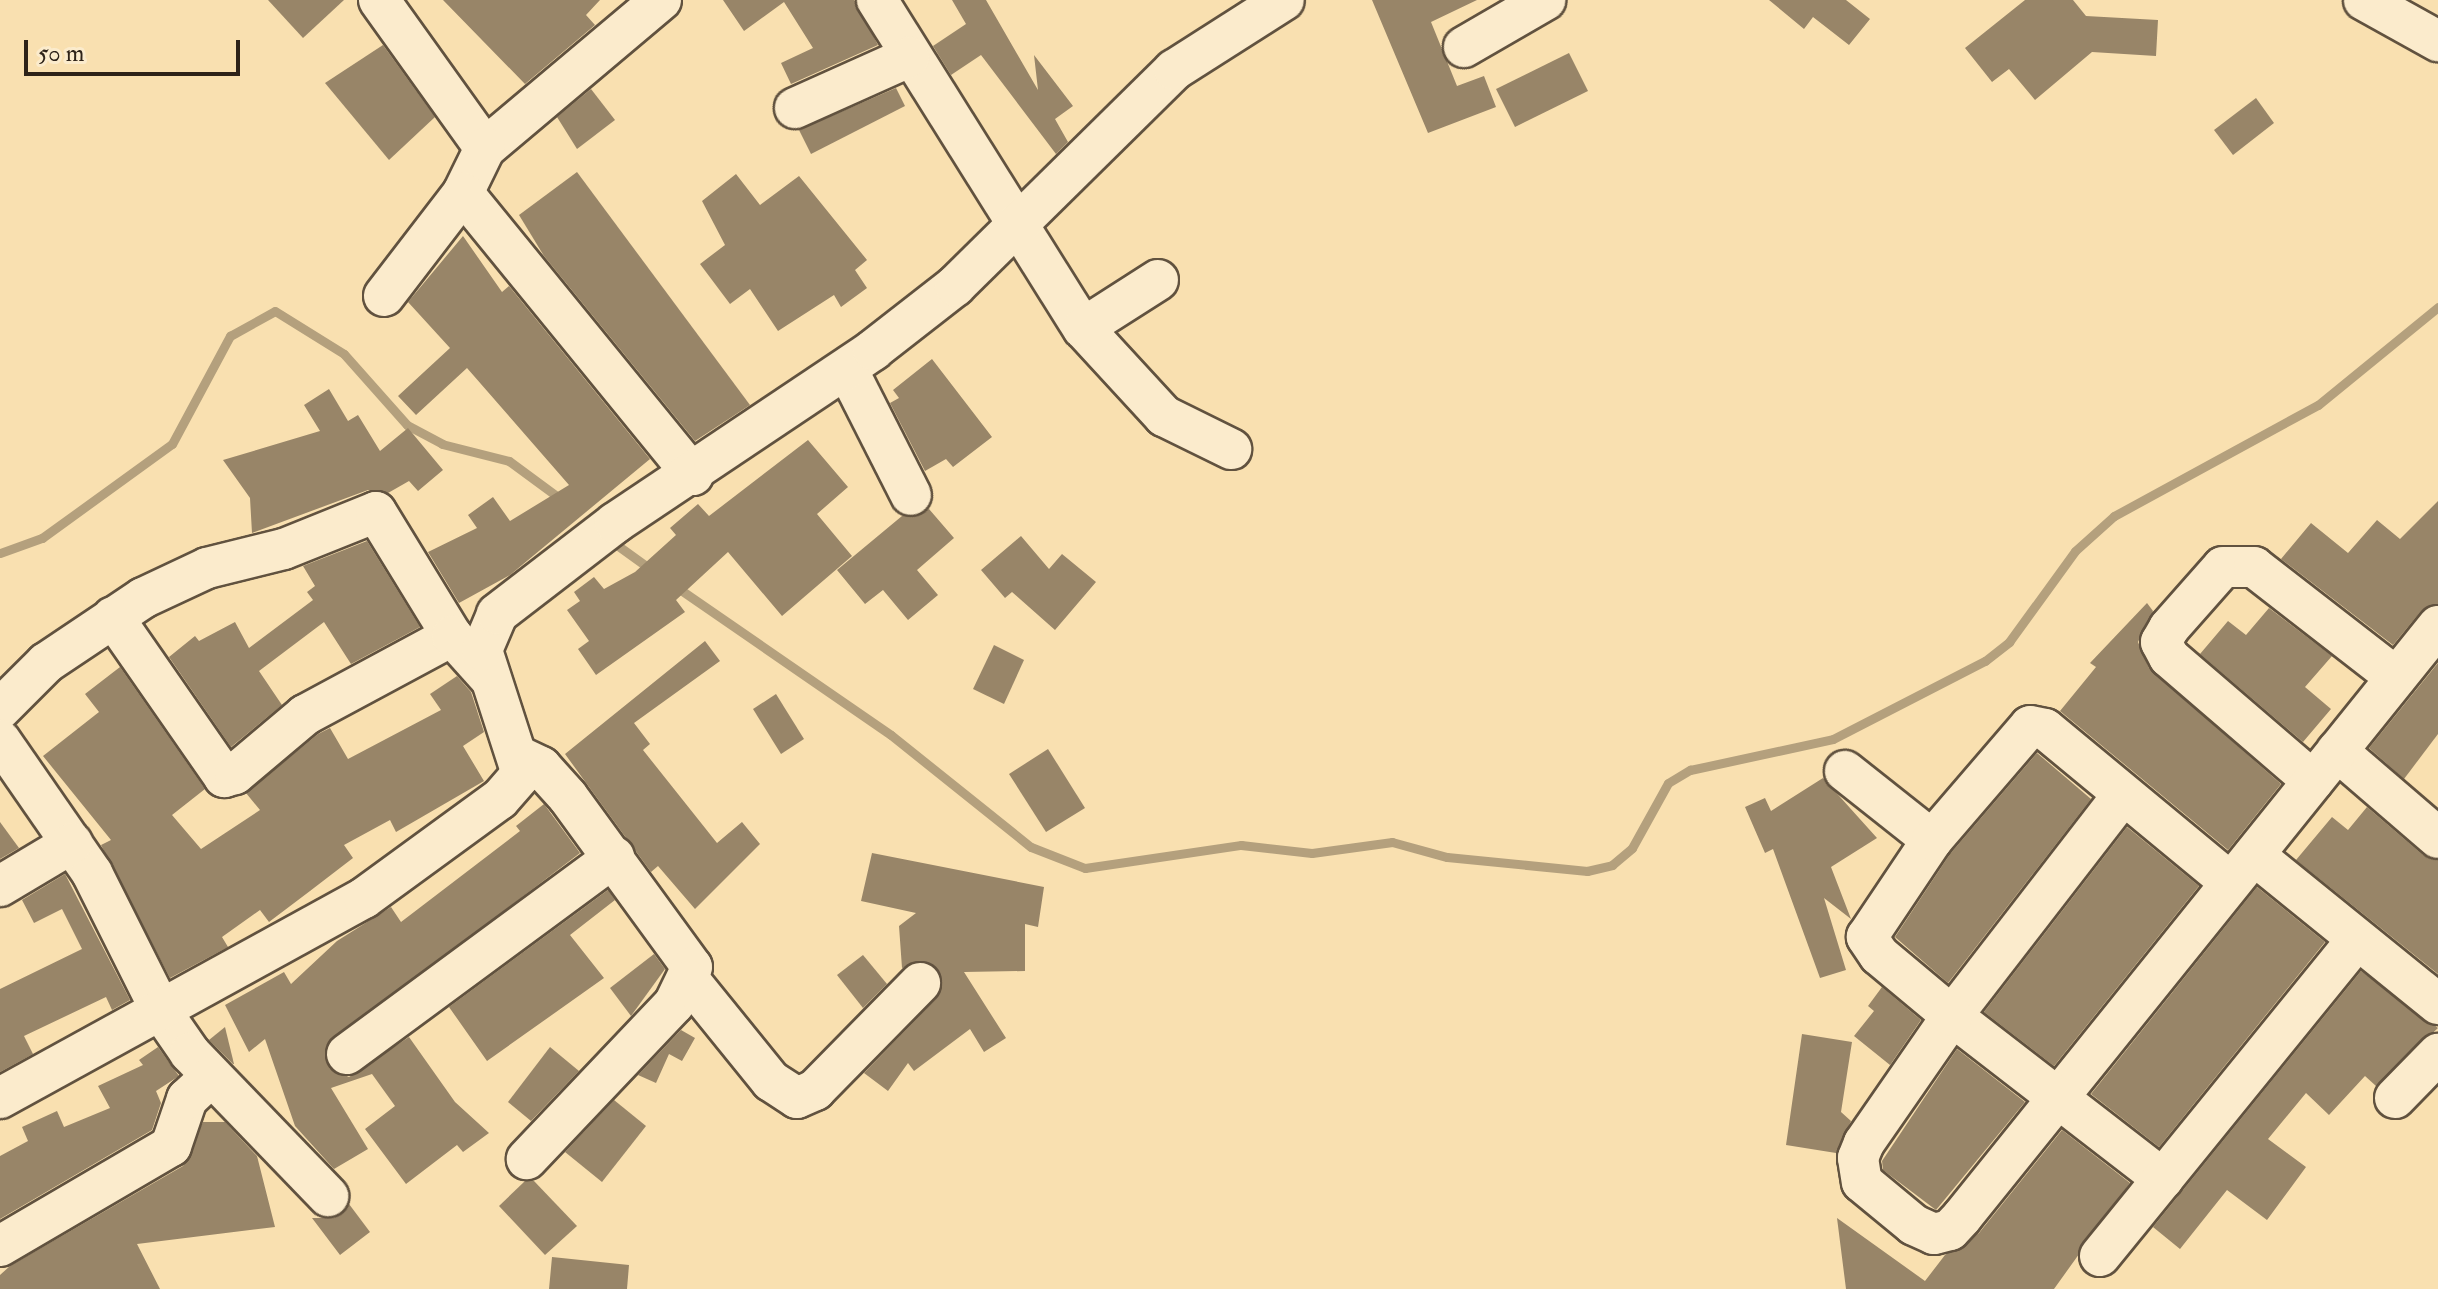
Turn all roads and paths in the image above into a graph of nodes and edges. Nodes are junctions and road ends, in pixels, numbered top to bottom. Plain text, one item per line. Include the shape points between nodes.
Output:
1 (379, 0) edge
2 (661, 0) edge
3 (877, 0) edge
4 (1284, 0) edge
5 (1545, 0) edge
6 (2364, 0) edge
7 (2438, 41) edge
8 (1464, 47) dead end
9 (909, 57) junction
10 (795, 108) dead end
11 (485, 148) junction
12 (463, 193) junction
13 (1020, 224) junction
14 (1158, 280) dead end
15 (384, 296) dead end
16 (1083, 328) junction
17 (847, 369) junction
18 (1231, 449) dead end
19 (693, 475) junction
20 (911, 495) dead end
21 (113, 617) junction
22 (2438, 626) edge
23 (452, 636) junction
24 (488, 676) junction
25 (2396, 677) junction
26 (0, 709) edge
27 (0, 740) edge
28 (522, 758) junction
29 (2325, 766) junction
30 (1845, 771) dead end
31 (2122, 796) junction
32 (2436, 830) edge
33 (1932, 840) junction
34 (72, 843) junction
35 (614, 857) junction
36 (2242, 869) junction
37 (0, 886) edge
38 (2355, 942) junction
39 (690, 981) junction
40 (920, 983) dead end
41 (2438, 1004) edge
42 (161, 1011) junction
43 (1952, 1016) junction
44 (347, 1054) dead end
45 (2438, 1054) edge
46 (211, 1077) junction
47 (2060, 1096) junction
48 (0, 1098) edge
49 (2395, 1098) dead end
50 (527, 1159) dead end
51 (2163, 1179) junction
52 (328, 1196) dead end
53 (0, 1246) edge
54 (2100, 1256) dead end

1 - 11 street
2 - 11 street
3 - 9 street
4 - 13 street via 1174,70
5 - 8 street
6 - 7 street
9 - 10 street
9 - 13 street
11 - 12 street
12 - 15 street
12 - 19 street
13 - 16 street
13 - 17 street via 955,286
14 - 16 street
16 - 18 street via 1164,416
17 - 19 street
17 - 20 street
19 - 24 street via 601,534 497,614 482,650
21 - 23 street via 207,568 284,549 376,512
21 - 23 street via 224,777 235,774 305,715
21 - 26 street via 46,663
22 - 25 street
23 - 24 street
24 - 28 street
25 - 29 street
25 - 29 street via 2254,567 2223,567 2169,628 2161,642 2169,657
27 - 34 street
28 - 35 street via 547,773
28 - 42 street via 515,786 459,833 364,898
29 - 32 street
29 - 36 street
30 - 33 street
31 - 33 street via 2045,729 2030,726
31 - 36 street
31 - 43 street
33 - 43 street via 1867,937 1879,955
34 - 37 street
34 - 42 street
35 - 39 street via 684,950
35 - 44 street
36 - 38 street
36 - 47 street
38 - 41 street
38 - 51 street
39 - 40 street via 771,1081 797,1098 815,1090
39 - 50 street
42 - 46 street
42 - 48 street
43 - 47 street
43 - 47 street via 1882,1112 1858,1158 1862,1182 1914,1225 1934,1234 1950,1230
45 - 49 street
46 - 52 street
46 - 53 street via 187,1099 171,1146
47 - 51 street
51 - 54 street

